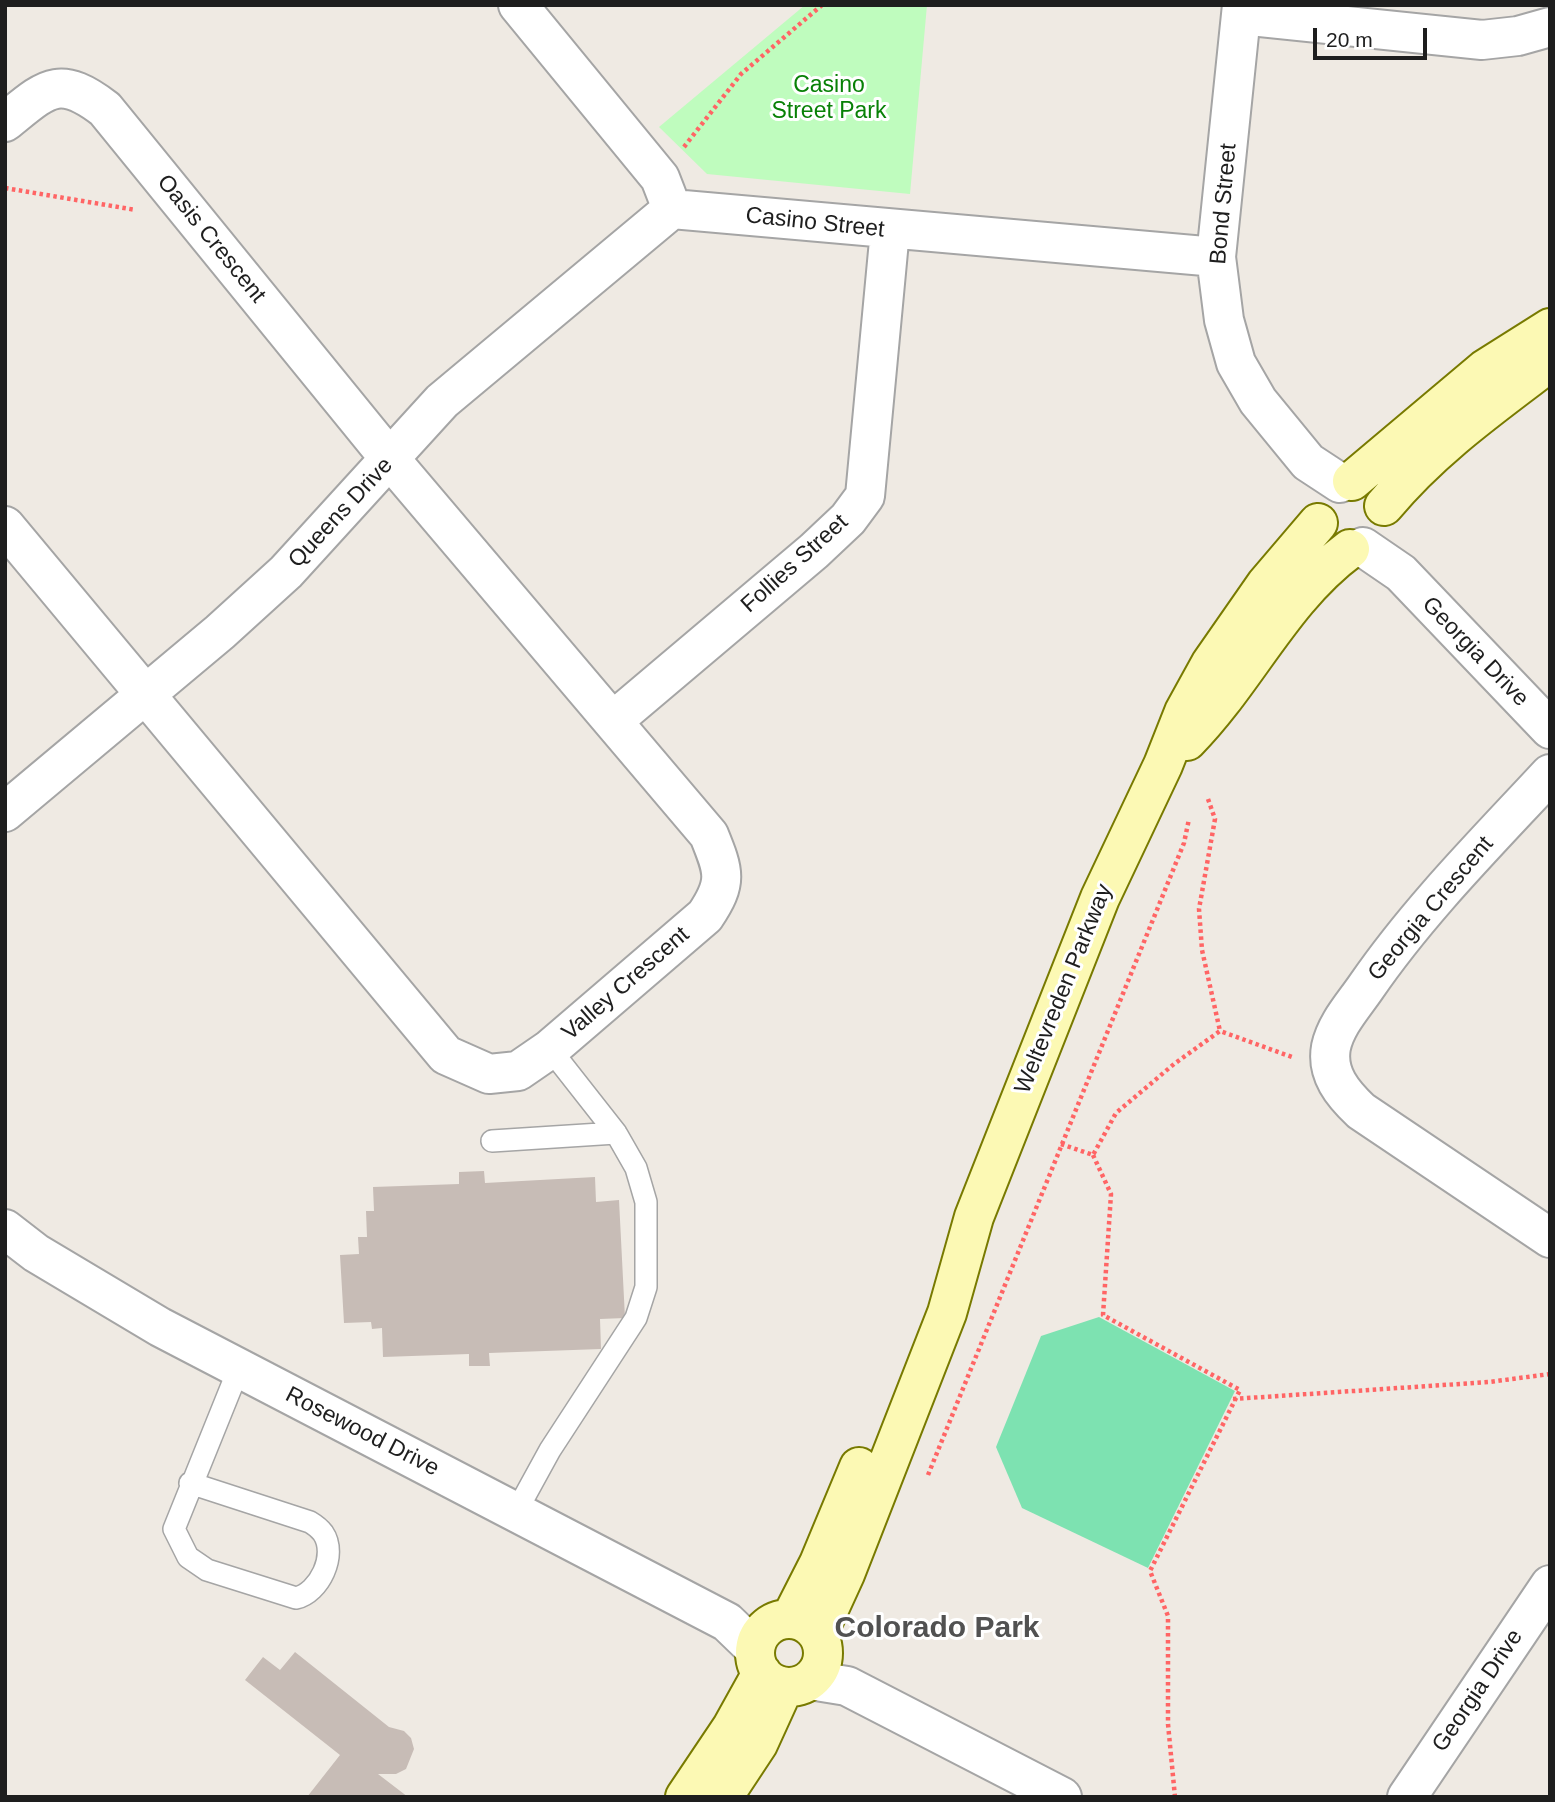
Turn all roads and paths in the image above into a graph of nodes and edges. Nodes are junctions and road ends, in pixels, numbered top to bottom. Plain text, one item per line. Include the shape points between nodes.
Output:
1 (517, 5) edge
2 (822, 5) edge
3 (1242, 10) edge
4 (1550, 27) edge
5 (5, 122) edge
6 (5, 188) edge
7 (666, 194) junction
8 (195, 220) junction
9 (890, 230) junction
10 (1216, 257) junction
11 (1550, 328) edge
12 (1550, 362) edge
13 (390, 459) junction
14 (1332, 498) junction
15 (5, 526) edge
16 (1370, 532) junction
17 (145, 695) junction
18 (614, 720) junction
19 (1550, 729) edge
20 (1163, 765) junction
21 (1550, 774) edge
22 (1208, 799) dead end
23 (5, 812) edge
24 (1189, 819) dead end
25 (1220, 1031) junction
26 (550, 1049) junction
27 (1332, 1071) junction
28 (616, 1133) junction
29 (492, 1141) dead end
30 (1061, 1144) junction
31 (1093, 1155) junction
32 (5, 1228) edge
33 (1550, 1238) edge
34 (239, 1368) junction
35 (1550, 1374) edge
36 (1233, 1399) junction
37 (190, 1483) junction
38 (924, 1485) dead end
39 (516, 1512) junction
40 (1550, 1585) edge
41 (789, 1652) junction
42 (685, 1797) edge
43 (723, 1797) edge
44 (1062, 1797) edge
45 (1175, 1797) edge
46 (1406, 1797) edge

1 - 7 street
2 - 7 path via 741,74
3 - 4 street via 1482,40
3 - 10 street, Bond Street
5 - 8 street, Oasis Crescent via 36,96 61,86 83,92 105,108
6 - 8 path
7 - 9 street, Casino Street
7 - 13 street, Queens Drive via 442,401
8 - 13 street, Oasis Crescent
9 - 10 street, Casino Street
9 - 18 street, Follies Street via 865,496 814,551
10 - 14 street, Bond Street via 1224,320 1236,363 1258,401
11 - 14 street, Weltevreden Parkway via 1485,369
12 - 16 street, Weltevreden Parkway via 1403,482
13 - 17 street, Queens Drive via 286,572
13 - 18 street, Valley Crescent
14 - 16 street via 1324,536 1336,545
14 - 16 street via 1366,484 1377,493
14 - 20 street, Weltevreden Parkway via 1211,663 1184,712
15 - 17 street
16 - 19 street, Georgia Drive via 1401,573
16 - 20 street, Weltevreden Parkway via 1328,565 1291,604 1202,725
17 - 23 street, Queens Drive
17 - 26 street, Valley Crescent via 446,1055 489,1074 518,1071
18 - 26 street, Valley Crescent via 709,835 721,865 721,892 705,916
20 - 41 street, Weltevreden Parkway via 1100,898 974,1217 926,1306 820,1563
21 - 27 street, Georgia Crescent via 1390,952 1341,1023 1331,1048
22 - 25 path via 1215,819 1199,909 1202,950
24 - 30 path via 1184,843
25 - 27 path
25 - 31 path via 1116,1113
26 - 28 lane
27 - 33 street via 1343,1093 1361,1111
28 - 29 lane
28 - 39 lane via 636,1168 646,1202 646,1287 636,1318 550,1450
30 - 31 path
30 - 38 path
31 - 36 path via 1111,1194 1103,1315 1240,1390
32 - 34 street, Rosewood Drive via 36,1252 160,1327
34 - 37 lane
34 - 39 street, Rosewood Drive
35 - 36 path
36 - 45 path via 1150,1571 1167,1616 1168,1724
37 - 37 lane via 174,1529 188,1557 207,1570 296,1598 316,1588 328,1553 323,1531 310,1522
39 - 41 street, Rosewood Drive
40 - 46 street, Georgia Drive
41 - 42 street, Weltevreden Parkway
41 - 43 street, Weltevreden Parkway via 758,1744
41 - 44 street, Rosewood Drive

